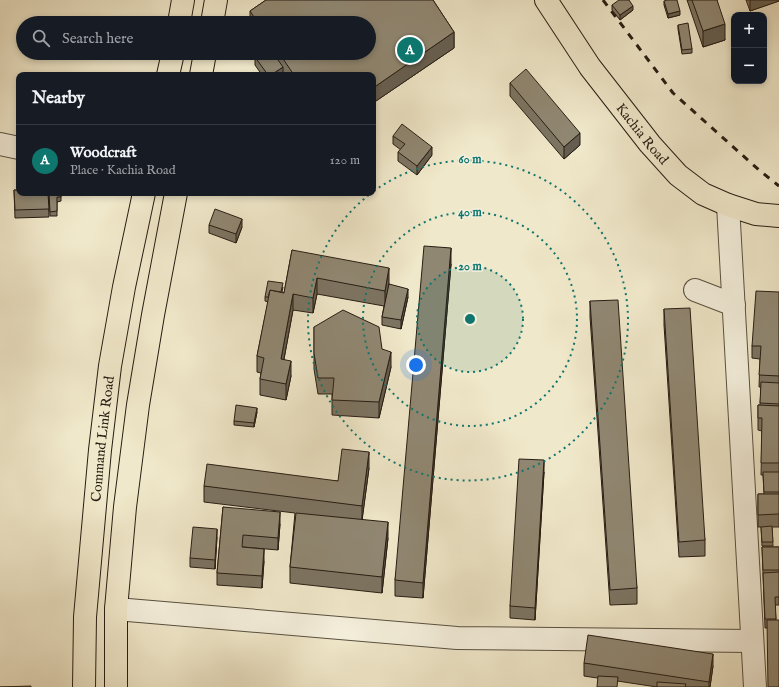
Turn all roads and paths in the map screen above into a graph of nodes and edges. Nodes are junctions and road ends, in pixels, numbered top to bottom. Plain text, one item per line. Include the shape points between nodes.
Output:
1 (183, 0) edge
2 (216, 0) edge
3 (546, 0) edge
4 (180, 16) edge
5 (213, 16) edge
6 (171, 60) edge
7 (204, 60) edge
8 (169, 72) edge
9 (202, 72) edge
10 (0, 144) edge
11 (16, 147) edge
12 (143, 196) edge
13 (175, 196) edge
14 (728, 205) junction
15 (779, 216) edge
16 (695, 290) dead end
17 (734, 306) junction
18 (116, 609) junction
19 (752, 641) junction
20 (84, 687) edge
21 (116, 687) edge
22 (755, 687) edge

1 - 4 main road
2 - 5 main road
3 - 14 main road, Kachia Road via 590,67 650,144 678,175 703,194
6 - 8 main road
7 - 9 main road
10 - 11 street
12 - 20 main road, Command Link Road via 110,366 85,617
13 - 18 main road via 138,405
14 - 15 main road, Kachia Road via 756,214
14 - 17 street
16 - 17 street
17 - 19 street
18 - 19 street via 457,638
18 - 21 main road
19 - 22 street

